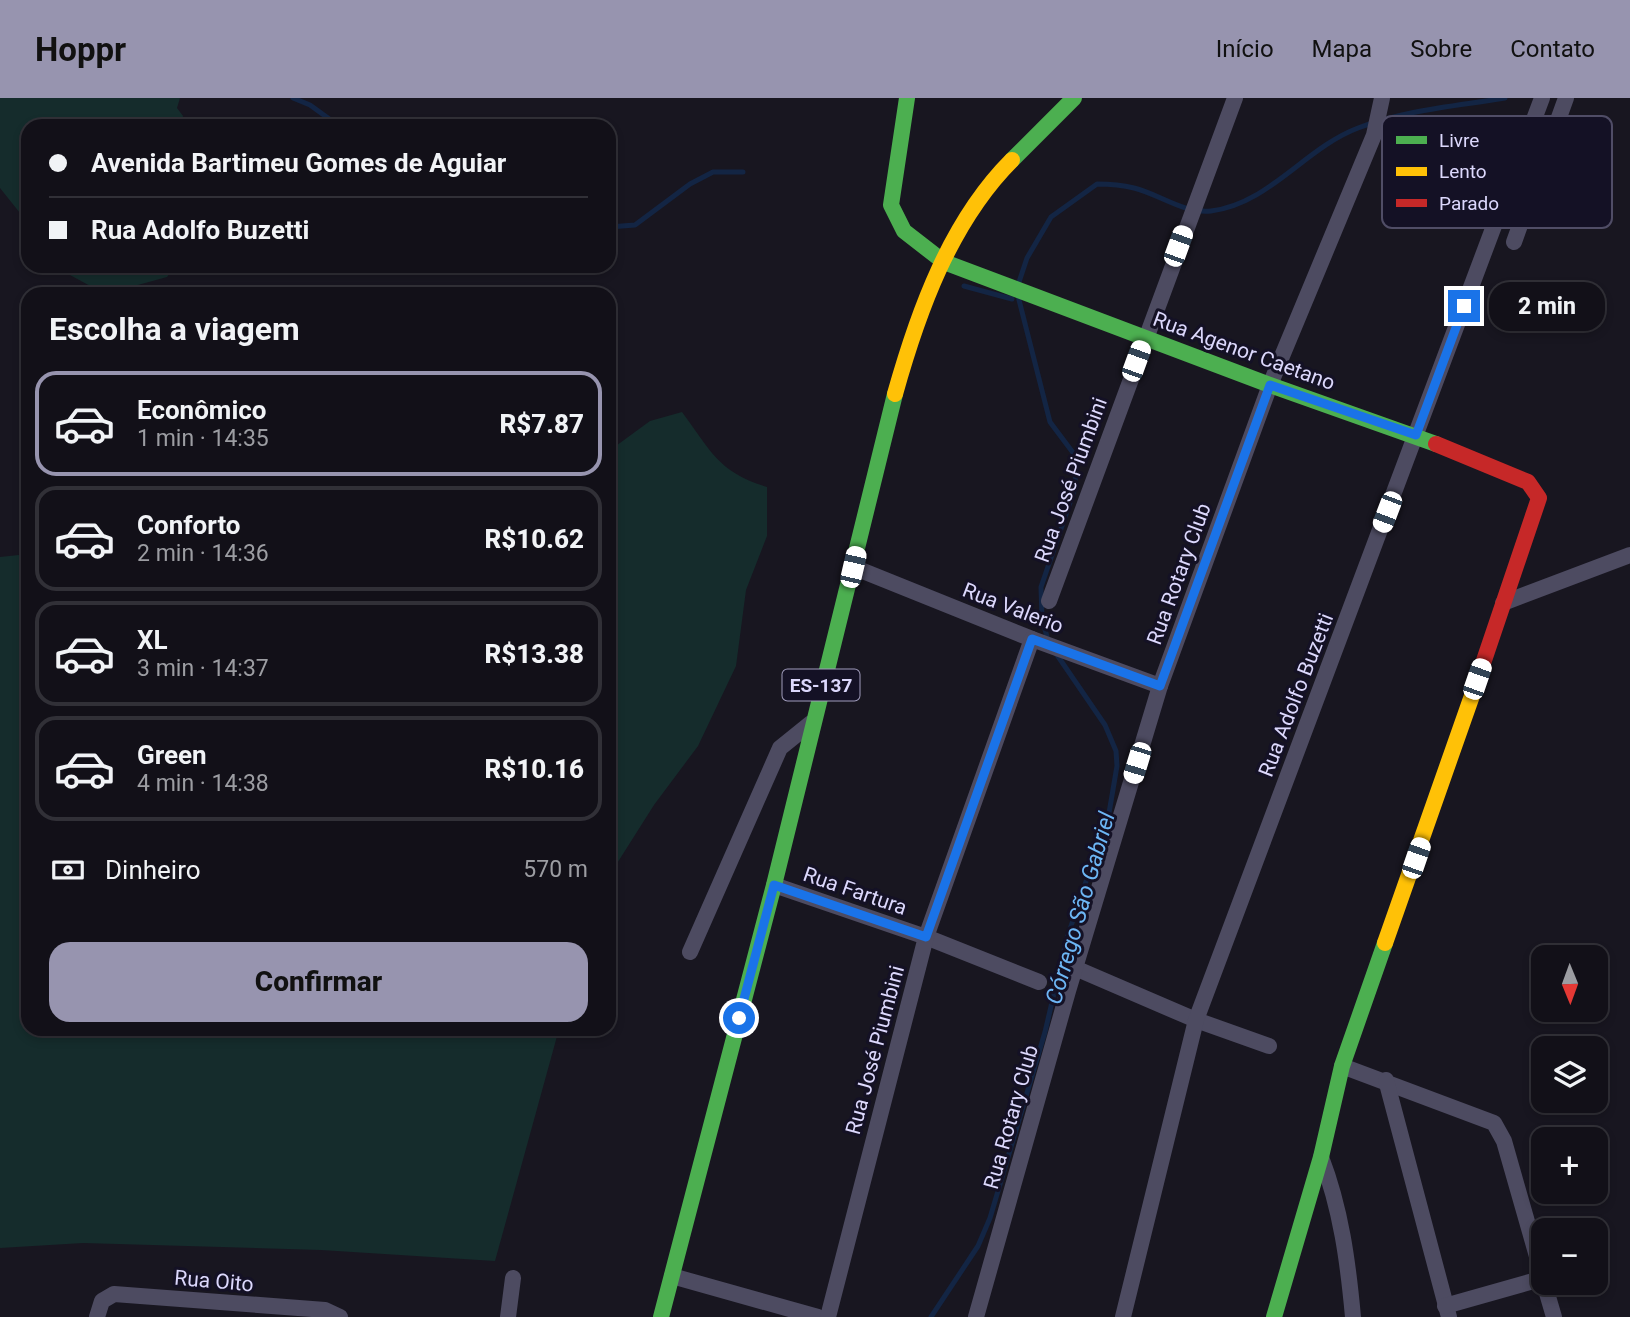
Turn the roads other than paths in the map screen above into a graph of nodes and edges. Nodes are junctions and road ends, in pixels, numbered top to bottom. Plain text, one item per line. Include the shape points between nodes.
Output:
1 (907, 98) edge
2 (1074, 98) edge
3 (1235, 98) edge
4 (1542, 98) edge
5 (1566, 98) edge
6 (1381, 106) edge
7 (1535, 116) edge
8 (1560, 116) edge
9 (1493, 228) edge
10 (1519, 228) edge
11 (1514, 242) dead end
12 (944, 262) junction
13 (1144, 337) junction
14 (1270, 385) junction
15 (1416, 435) junction
16 (1630, 555) edge
17 (853, 567) junction
18 (1049, 601) dead end
19 (1503, 603) junction
20 (1036, 641) junction
21 (1160, 686) junction
22 (811, 723) junction
23 (774, 885) junction
24 (926, 937) junction
25 (690, 952) dead end
26 (1074, 968) junction
27 (1039, 982) dead end
28 (1196, 1020) junction
29 (1269, 1046) dead end
30 (1342, 1066) junction
31 (1386, 1080) junction
32 (1321, 1157) junction
33 (1531, 1238) edge
34 (671, 1276) junction
35 (513, 1278) dead end
36 (1531, 1284) edge
37 (1547, 1295) edge
38 (1447, 1311) edge
39 (97, 1317) edge
40 (340, 1317) edge
41 (508, 1317) edge
42 (661, 1317) edge
43 (818, 1317) edge
44 (828, 1317) edge
45 (976, 1317) edge
46 (1123, 1317) edge
47 (1274, 1317) edge
48 (1353, 1317) edge
49 (1554, 1317) edge

1 - 12 street, Rua Agenor Caetano via 893,218
2 - 12 street, ES-137 via 978,200
3 - 13 street, Rua José Piumbini
4 - 7 street, Rua Adolfo Buzetti
5 - 8 street
6 - 14 street, Rua Rotary Club via 1374,135
9 - 15 street, Rua Adolfo Buzetti
10 - 11 street
12 - 13 street, Rua Agenor Caetano
12 - 17 street, ES-137 via 913,329
13 - 14 street, Rua Agenor Caetano
13 - 18 street, Rua José Piumbini
14 - 15 street, Rua Agenor Caetano
14 - 21 street, Rua Rotary Club
15 - 19 street, Rua Agenor Caetano via 1528,482 1539,498
15 - 28 street, Rua Adolfo Buzetti
16 - 19 street
17 - 20 street, Rua Valerio
17 - 22 street, ES-137
19 - 30 street
20 - 21 street, Rua Valerio
20 - 24 street, Rua José Piumbini
21 - 26 street, Rua Rotary Club
22 - 23 street, ES-137
22 - 25 street via 780,748
23 - 24 street, Rua Fartura
23 - 34 street, ES-137
24 - 27 street, Rua Fartura
24 - 44 street, Rua José Piumbini
26 - 28 street
26 - 45 street, Rua Rotary Club
28 - 29 street
28 - 46 street, Rua Adolfo Buzetti
30 - 31 street
30 - 32 street
31 - 33 street via 1486,1118 1500,1129
31 - 38 street
32 - 47 street
32 - 48 street via 1334,1191 1349,1264
34 - 42 street, ES-137
34 - 43 street
35 - 41 street
36 - 38 street
37 - 49 street
39 - 40 street, Rua Oito via 102,1301 114,1294 325,1310

